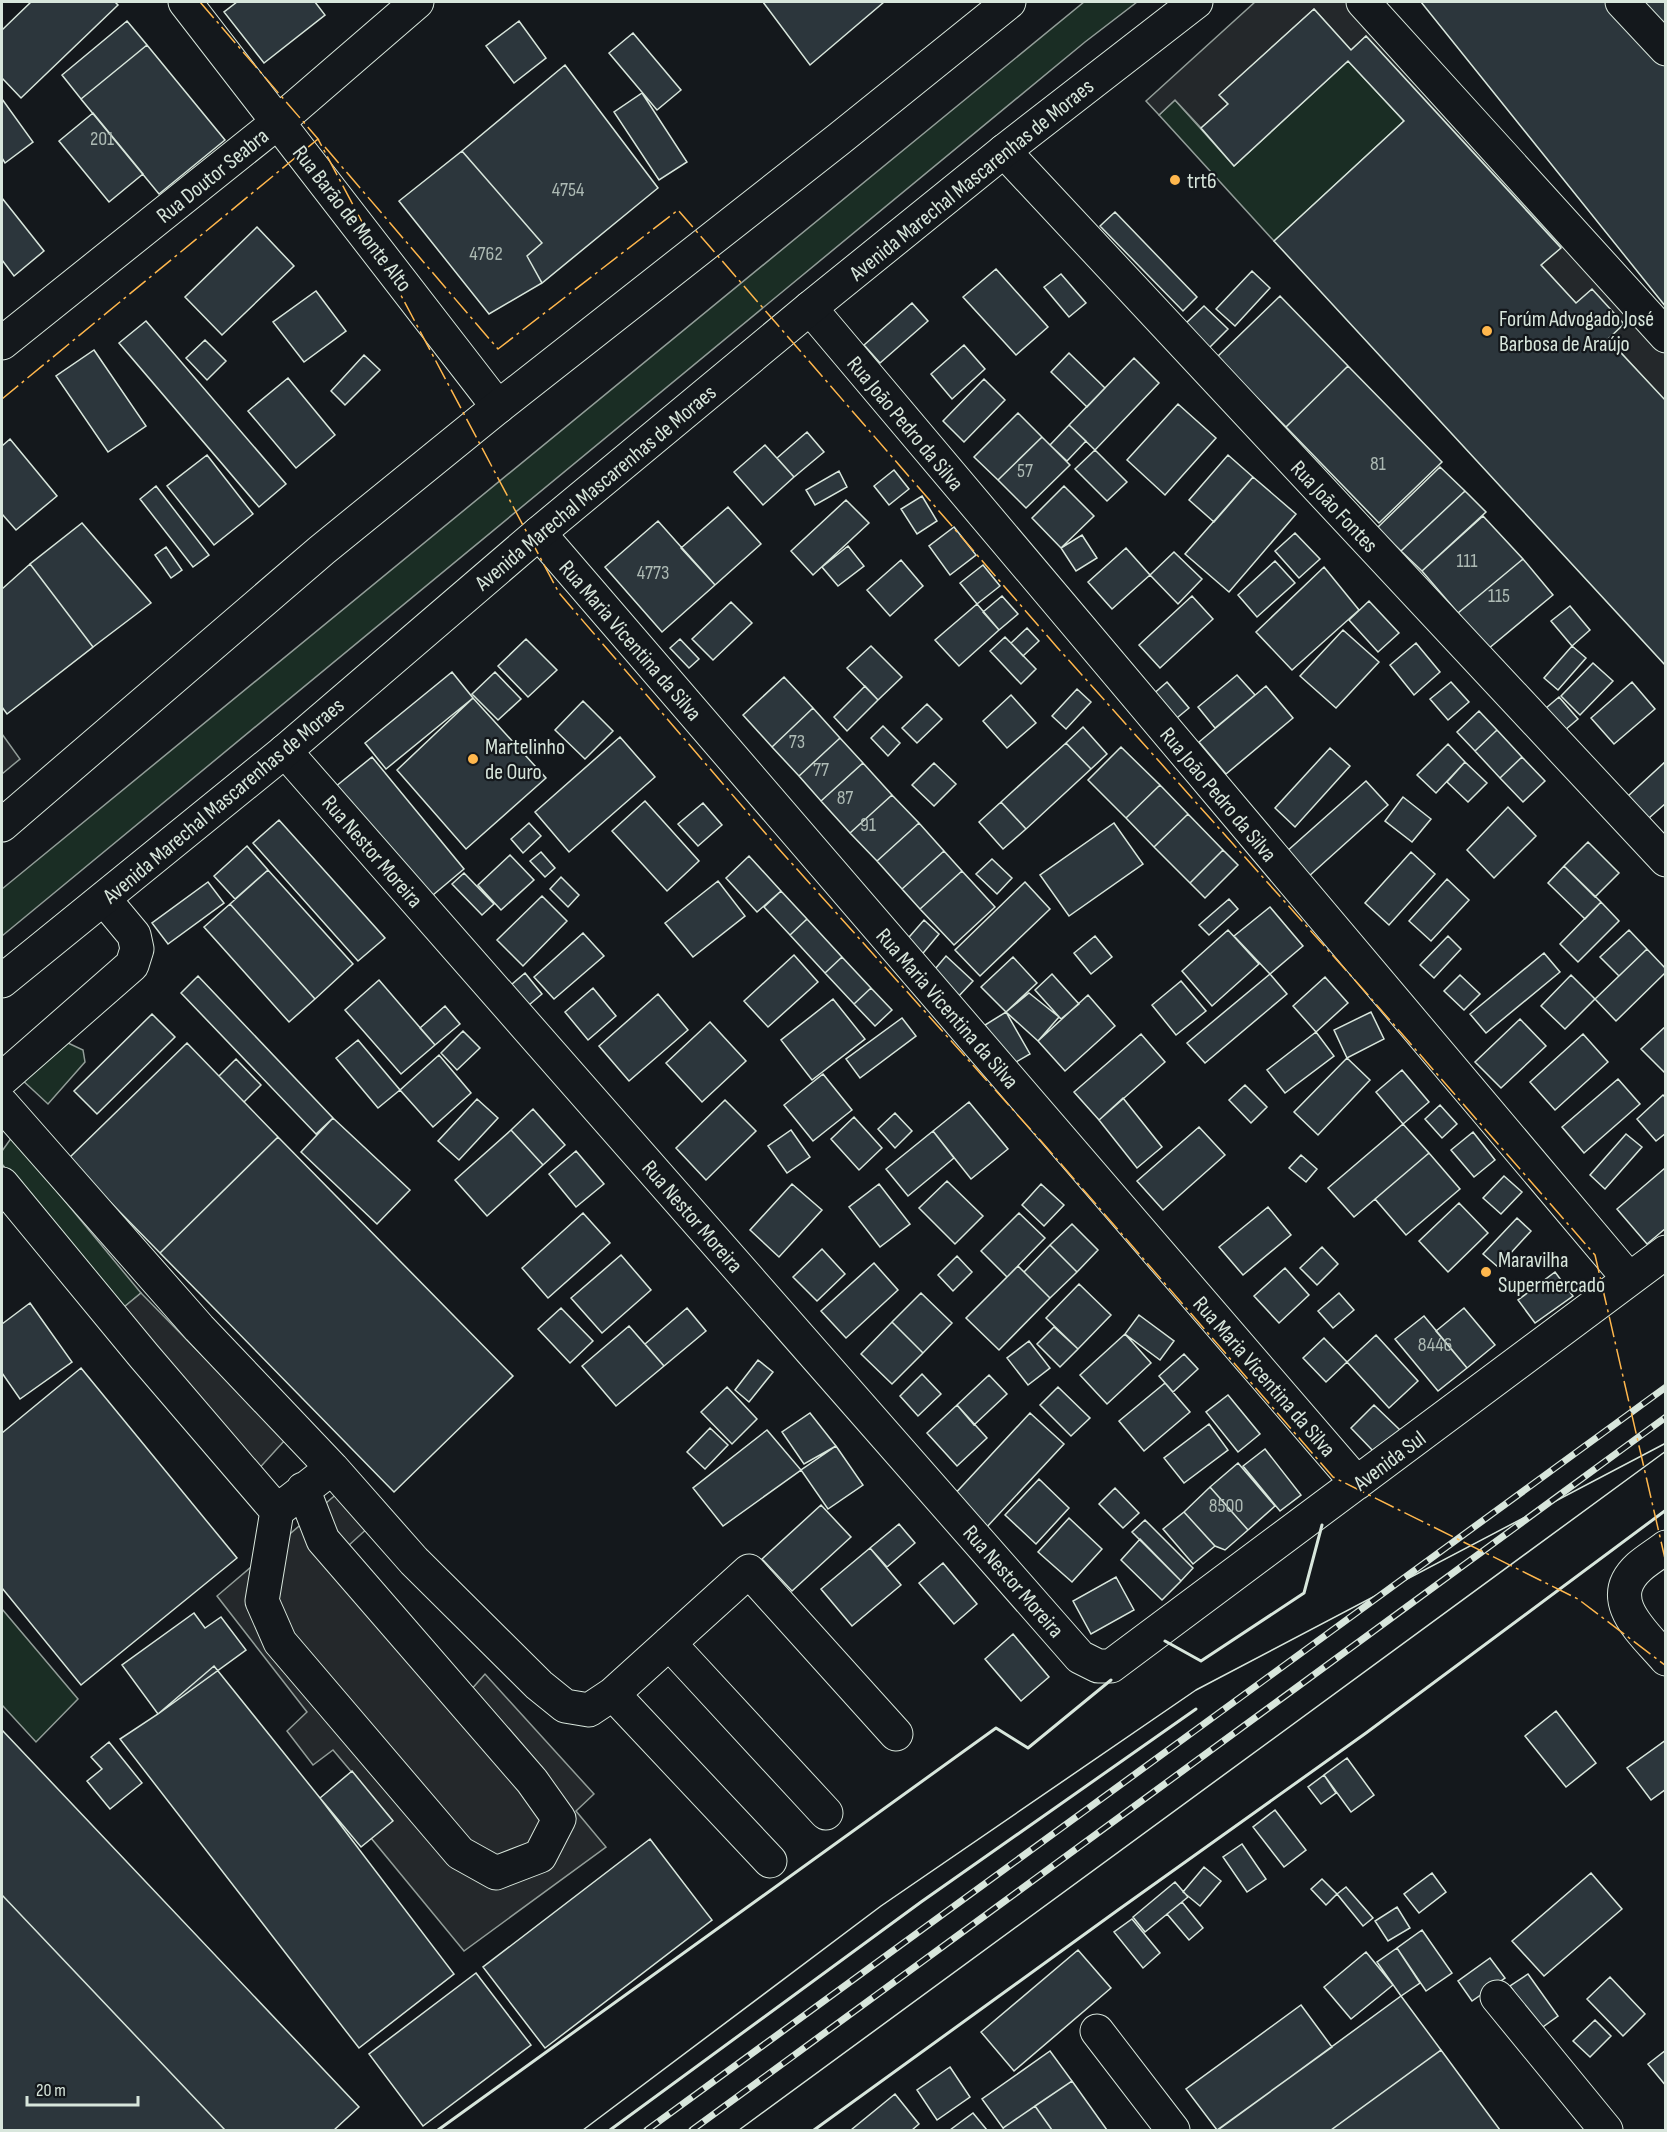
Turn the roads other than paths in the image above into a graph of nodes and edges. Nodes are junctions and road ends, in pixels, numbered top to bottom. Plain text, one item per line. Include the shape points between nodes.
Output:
1 (185, 2) edge
2 (417, 2) edge
3 (1009, 2) edge
4 (1196, 2) edge
5 (1363, 2) edge
6 (1622, 2) edge
7 (1665, 49) edge
8 (278, 122) junction
9 (1004, 151) junction
10 (810, 308) junction
11 (1665, 336) edge
12 (2, 343) edge
13 (498, 407) junction
14 (539, 533) junction
15 (285, 751) junction
16 (2, 825) edge
17 (1665, 860) edge
18 (104, 898) junction
19 (2, 981) edge
20 (2, 1079) edge
21 (2, 1104) edge
22 (2, 1184) edge
23 (1665, 1252) edge
24 (1629, 1280) junction
25 (332, 1468) junction
26 (1357, 1483) junction
27 (303, 1489) junction
28 (277, 1511) junction
29 (1665, 1547) edge
30 (669, 1643) junction
31 (1665, 1659) edge
32 (1111, 1666) joint
33 (614, 1694) junction
34 (896, 1734) dead end
35 (826, 1813) dead end
36 (770, 1861) dead end
37 (1497, 1997) dead end
38 (1097, 2031) dead end
39 (1173, 2130) edge
40 (1606, 2130) edge

1 - 8 main road, Rua Barão de Monte Alto
2 - 8 main road, Rua Doutor Seabra
3 - 13 main road
4 - 9 main road, Avenida Marechal Mascarenhas de Moraes
5 - 11 main road
6 - 7 main road
8 - 12 main road, Rua Doutor Seabra
8 - 13 main road, Rua Barão de Monte Alto
9 - 10 main road, Avenida Marechal Mascarenhas de Moraes
9 - 17 main road, Rua João Fontes
10 - 14 main road, Avenida Marechal Mascarenhas de Moraes
10 - 24 main road, Rua João Pedro da Silva
13 - 16 main road via 322,550
14 - 15 main road, Avenida Marechal Mascarenhas de Moraes
14 - 26 main road, Rua Maria Vicentina da Silva
15 - 18 main road, Avenida Marechal Mascarenhas de Moraes
15 - 32 main road, Rua Nestor Moreira via 1080,1657 1098,1666
18 - 19 main road, Avenida Marechal Mascarenhas de Moraes
18 - 20 main road via 134,935 132,965
21 - 25 main road via 199,1328
22 - 28 main road
23 - 24 main road, Avenida Sul
24 - 26 main road, Avenida Sul
25 - 27 main road
25 - 33 main road via 414,1561 565,1706 589,1710
26 - 32 main road, Avenida Sul
27 - 28 main road
27 - 28 main road via 323,1539 532,1781 559,1819 540,1856 496,1873 460,1853 280,1642 262,1601
29 - 31 main road via 1638,1568 1627,1582 1623,1599 1631,1618
30 - 33 main road
30 - 34 main road via 749,1571
30 - 35 main road
33 - 36 main road
37 - 40 main road
38 - 39 main road

